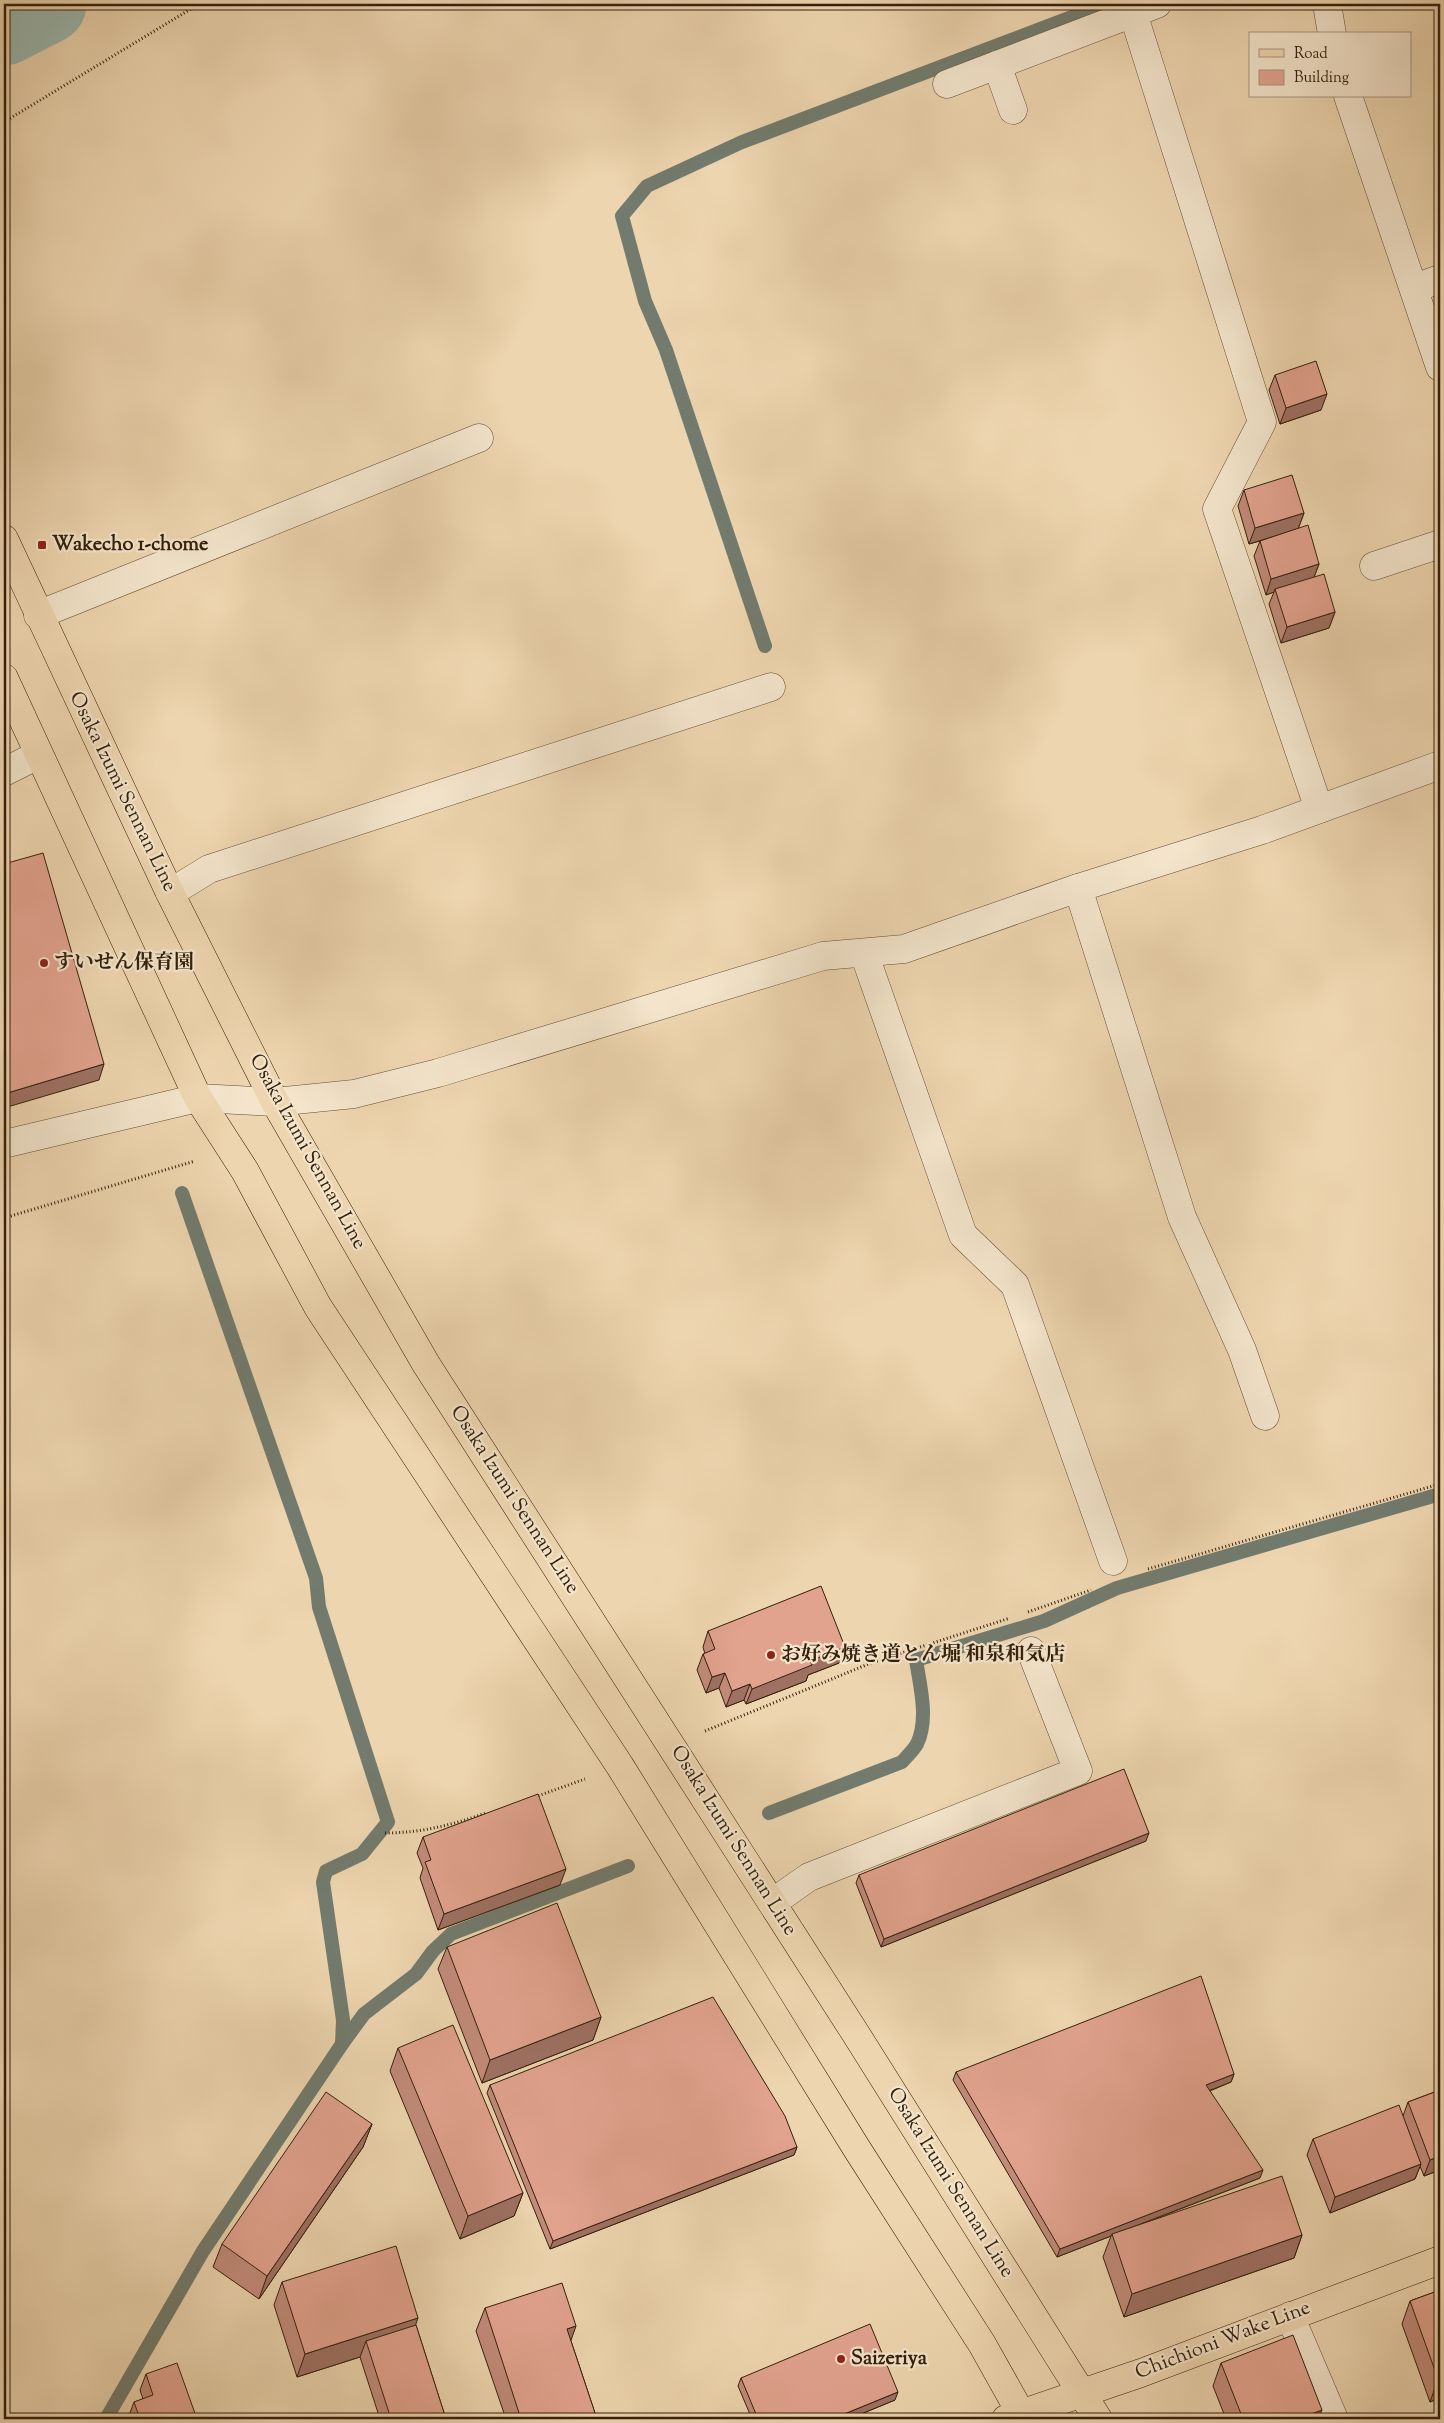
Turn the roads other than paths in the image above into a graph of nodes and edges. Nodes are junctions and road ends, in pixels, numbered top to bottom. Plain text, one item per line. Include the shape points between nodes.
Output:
1 (1327, 4) edge
2 (1145, 8) edge
3 (1332, 32) edge
4 (997, 65) junction
5 (947, 84) dead end
6 (1349, 98) edge
7 (1013, 110) dead end
8 (1440, 279) edge
9 (1415, 288) junction
10 (1440, 367) edge
11 (479, 438) dead end
12 (4, 539) edge
13 (1440, 544) edge
14 (1374, 566) dead end
15 (38, 615) junction
16 (4, 678) edge
17 (771, 687) dead end
18 (38, 755) junction
19 (1440, 765) edge
20 (4, 772) edge
21 (1318, 809) junction
22 (1078, 888) junction
23 (170, 892) junction
24 (864, 953) junction
25 (198, 1098) junction
26 (275, 1102) junction
27 (4, 1144) edge
28 (1265, 1416) dead end
29 (1113, 1561) dead end
30 (1031, 1651) dead end
31 (772, 1903) junction
32 (1440, 2260) edge
33 (1290, 2316) junction
34 (1081, 2394) junction
35 (1017, 2417) edge
36 (1098, 2419) edge
37 (1334, 2419) edge

1 - 3 street
2 - 4 street
2 - 21 street via 1262,422 1217,509
4 - 5 street
4 - 7 street
6 - 9 street
8 - 9 street
9 - 10 street
11 - 15 street
12 - 15 main road, Osaka Izumi Sennan Line
13 - 14 street
15 - 23 main road, Osaka Izumi Sennan Line
16 - 18 main road
17 - 23 street via 210,869
18 - 20 street
18 - 25 main road
19 - 21 street
21 - 22 street
22 - 24 street via 904,949
22 - 28 street via 1182,1217 1242,1350
23 - 26 main road, Osaka Izumi Sennan Line
24 - 26 street via 823,956 447,1070 354,1094
24 - 29 street via 963,1235 1015,1285
25 - 26 street
25 - 27 street
25 - 35 main road via 245,1171 318,1307 620,1766 977,2336
26 - 31 main road, Osaka Izumi Sennan Line via 426,1364
30 - 31 street via 1078,1771 809,1877
31 - 34 main road, Osaka Izumi Sennan Line
32 - 33 main road, Chichioni Wake Line
33 - 34 main road, Chichioni Wake Line
33 - 37 street
34 - 35 main road, Chichioni Wake Line
34 - 36 main road, Osaka Izumi Sennan Line

